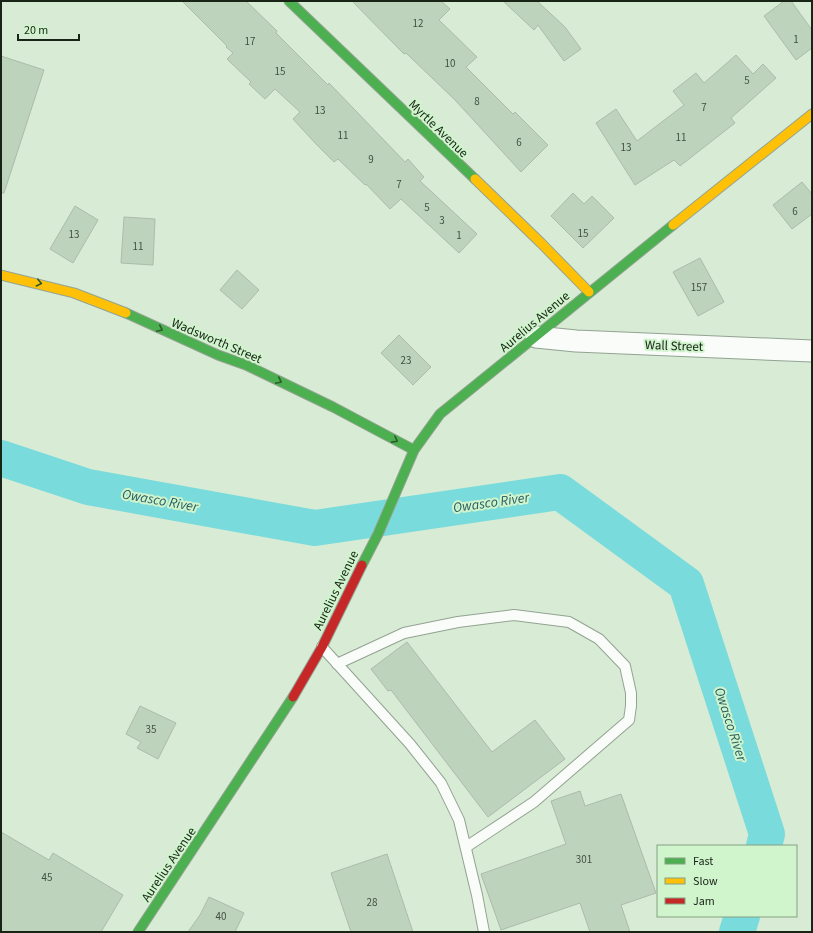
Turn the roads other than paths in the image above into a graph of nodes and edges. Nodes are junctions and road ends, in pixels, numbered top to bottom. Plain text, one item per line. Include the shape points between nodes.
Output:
1 (289, 1) edge
2 (812, 114) edge
3 (571, 274) joint
4 (1, 275) edge
5 (589, 292) junction
6 (536, 337) junction
7 (812, 351) edge
8 (414, 450) junction
9 (322, 647) junction
10 (337, 664) junction
11 (466, 847) junction
12 (138, 932) edge
13 (484, 932) edge

1 - 3 street, Myrtle Avenue
2 - 5 street, Aurelius Avenue
3 - 5 street, Aurelius Avenue
4 -> 8 street, Wadsworth Street via 74,292 128,314 326,403
5 - 6 street, Aurelius Avenue
6 - 7 street, Wall Street
6 - 8 street, Aurelius Avenue via 440,414
8 - 9 street, Aurelius Avenue via 378,534
9 - 10 lane
9 - 12 street, Aurelius Avenue via 297,692
10 - 11 lane via 410,744 441,783 459,820
10 - 11 lane via 404,633 458,622 514,615 568,622 599,639 625,666 632,706 628,720 534,802
11 - 13 lane

